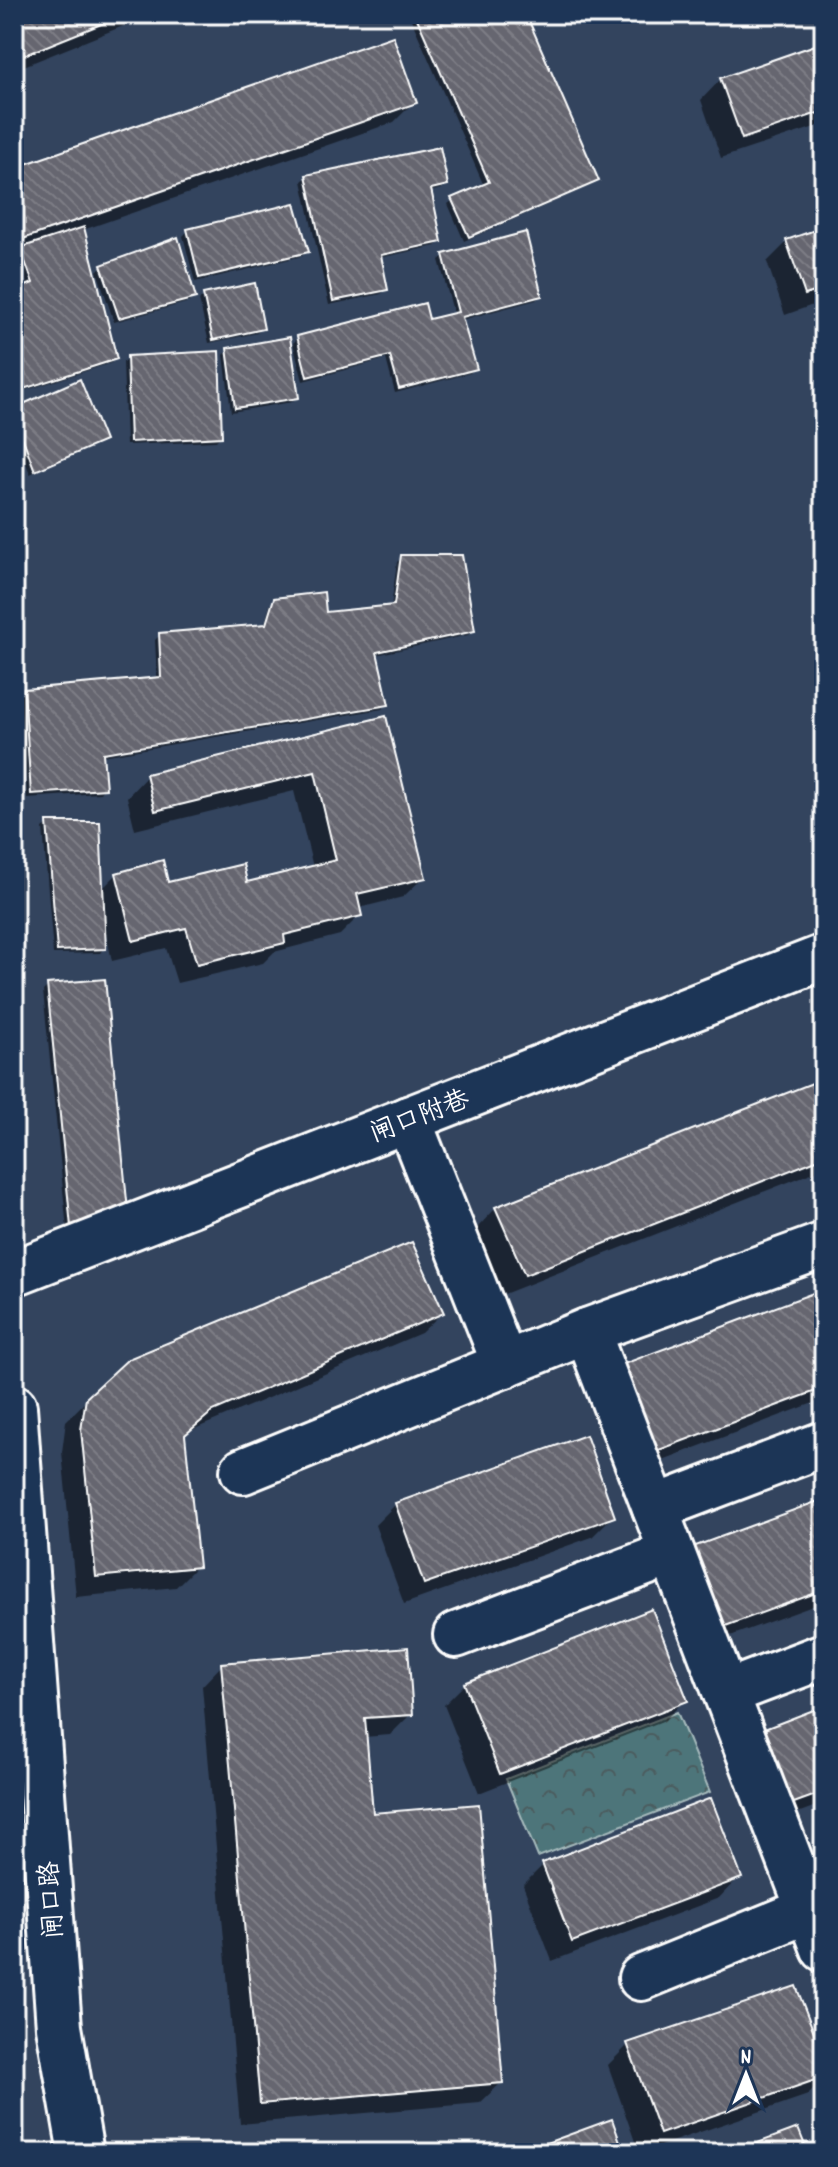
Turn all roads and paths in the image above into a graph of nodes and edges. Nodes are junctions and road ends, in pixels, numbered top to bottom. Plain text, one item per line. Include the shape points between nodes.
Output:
1 (824, 957) edge
2 (408, 1119) junction
3 (824, 1245) edge
4 (14, 1273) edge
5 (587, 1331) junction
6 (505, 1365) junction
7 (14, 1407) edge
8 (824, 1444) edge
9 (243, 1471) dead end
10 (655, 1508) junction
11 (672, 1553) junction
12 (456, 1635) dead end
13 (824, 1656) edge
14 (726, 1693) junction
15 (814, 1905) edge
16 (641, 1978) dead end
17 (81, 2153) edge

1 - 2 street, 闸口附巷
2 - 4 street, 闸口附巷
2 - 6 street
3 - 5 street
5 - 6 street
5 - 10 street
6 - 9 street
7 - 17 street, 闸口路 via 59,2027
8 - 10 street
10 - 11 street
11 - 12 street
11 - 14 street
13 - 14 street
14 - 15 street
15 - 16 street

